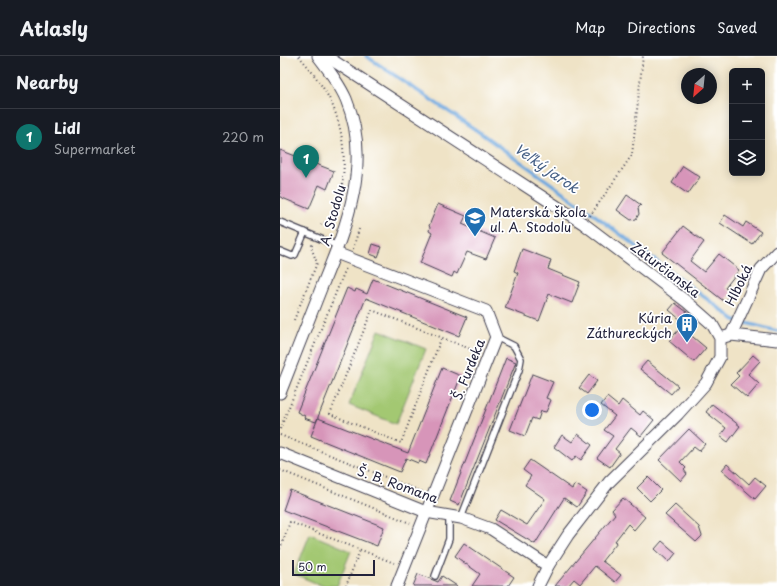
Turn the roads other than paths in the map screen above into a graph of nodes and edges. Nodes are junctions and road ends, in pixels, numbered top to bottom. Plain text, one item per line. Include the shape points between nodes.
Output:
1 (318, 56) edge
2 (326, 56) edge
3 (280, 222) edge
4 (305, 232) junction
5 (337, 250) junction
6 (280, 251) edge
7 (777, 252) edge
8 (731, 335) junction
9 (496, 337) junction
10 (720, 338) junction
11 (777, 340) edge
12 (281, 386) edge
13 (280, 453) edge
14 (426, 512) junction
15 (449, 516) junction
16 (461, 518) junction
17 (548, 566) junction
18 (435, 576) dead end
19 (397, 586) edge
20 (538, 586) edge

1 - 5 street, A. Stodolu via 346,99 356,142 355,190
2 - 10 street, Záturčianska via 584,224 687,302 712,324
3 - 4 lane
4 - 5 lane
4 - 6 lane via 295,255
5 - 9 street, Š. Furdeka via 349,259 486,311
5 - 12 street, A. Stodolu
7 - 8 street, Hlboká via 761,269
8 - 10 street
8 - 11 street
9 - 14 street, Š. Furdeka
9 - 16 lane via 514,346 522,359
10 - 17 street via 720,357 706,383 609,482
13 - 14 street, Š. B. Romana
14 - 15 street, Š. B. Romana
14 - 19 street, Š. Furdeka
15 - 16 street, Š. B. Romana
15 - 18 lane via 449,539
16 - 17 street, Š. B. Romana via 490,529
17 - 20 street

